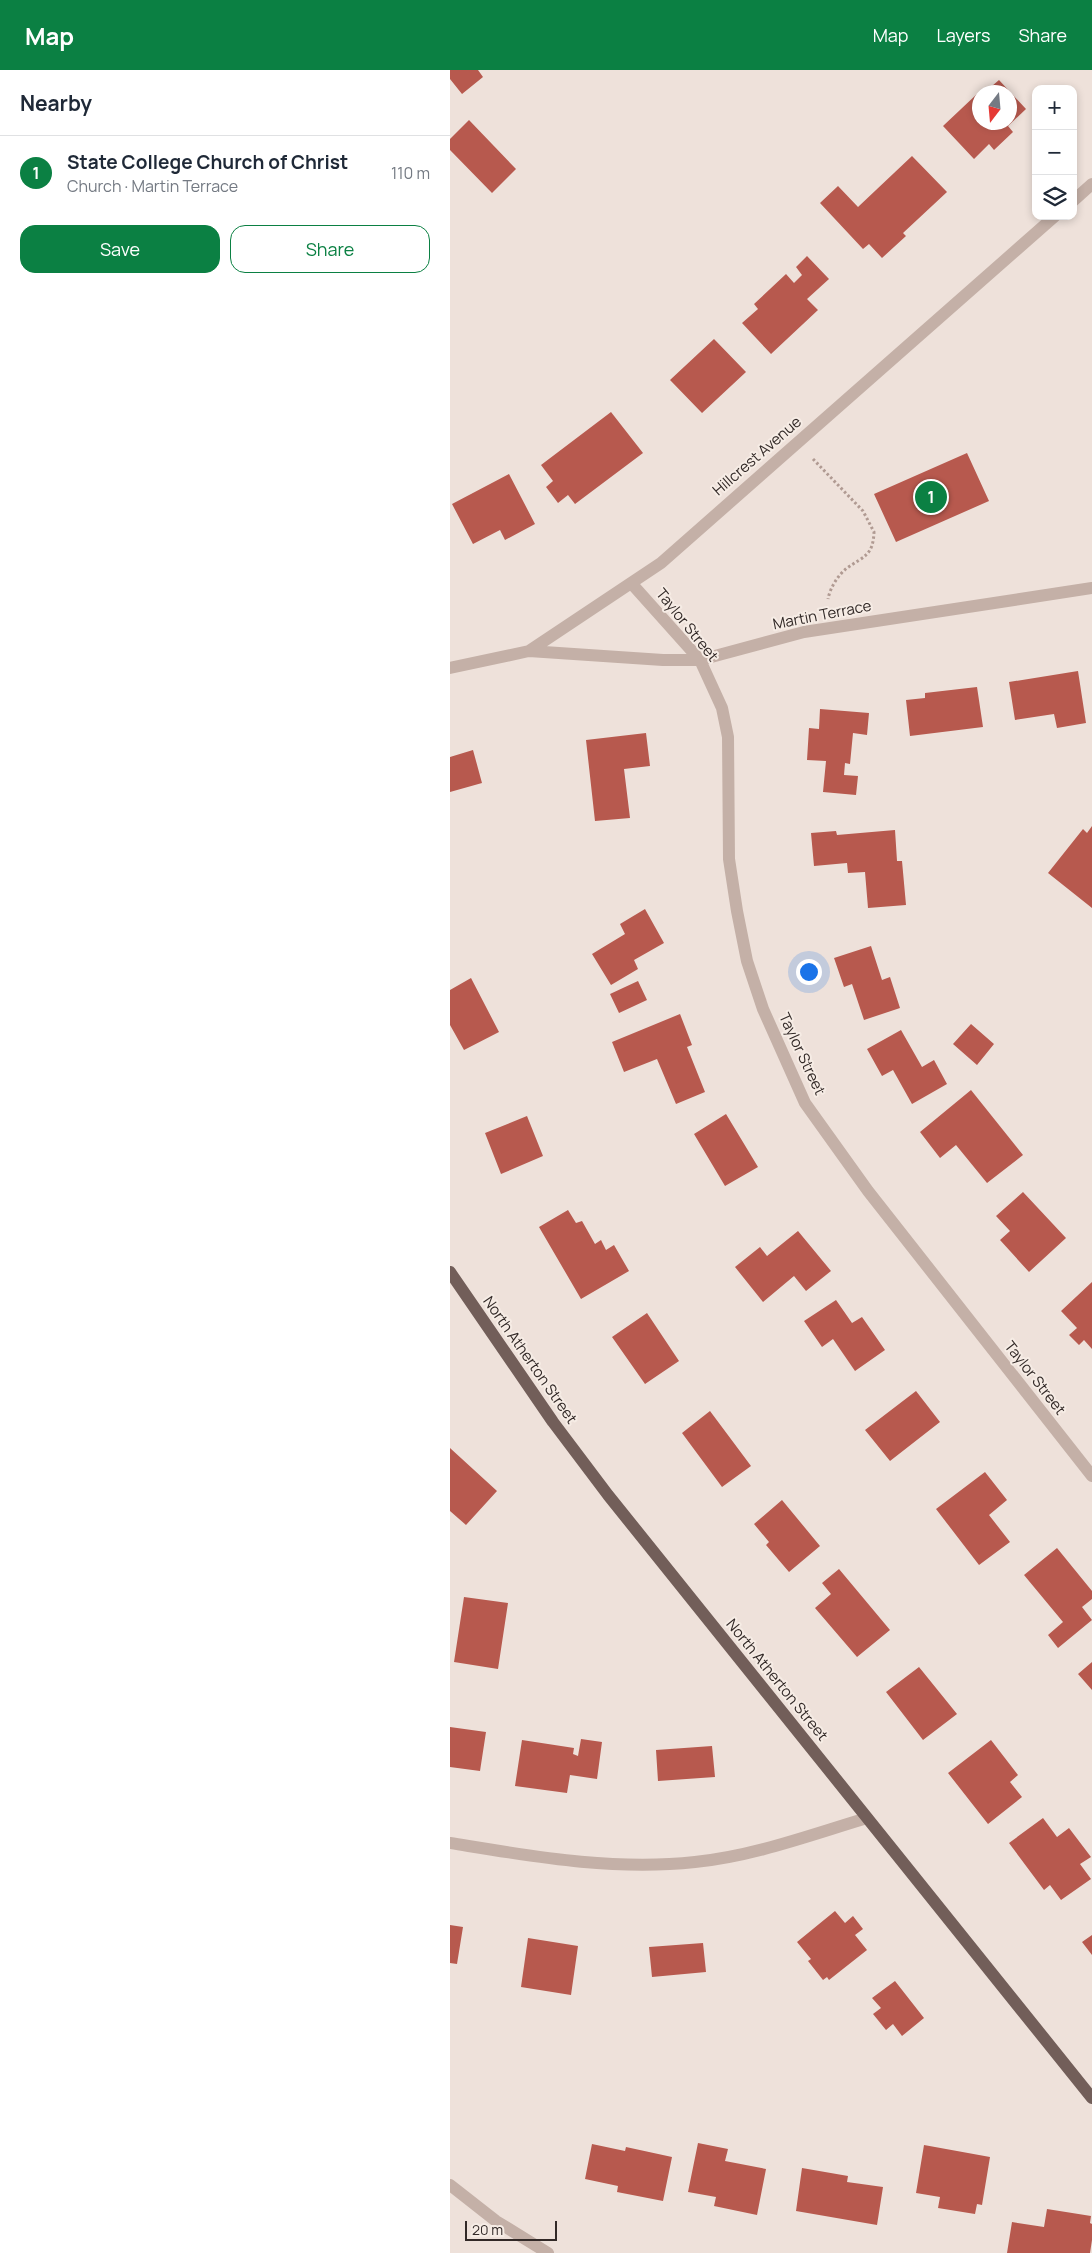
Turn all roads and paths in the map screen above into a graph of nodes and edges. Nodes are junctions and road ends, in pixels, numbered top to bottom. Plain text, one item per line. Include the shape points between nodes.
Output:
1 (1092, 184) edge
2 (1077, 197) edge
3 (1050, 220) edge
4 (798, 442) junction
5 (632, 584) junction
6 (1092, 588) edge
7 (828, 598) dead end
8 (529, 651) junction
9 (700, 660) junction
10 (450, 668) edge
11 (450, 1272) edge
12 (1092, 1476) edge
13 (867, 1818) junction
14 (450, 1843) edge
15 (1092, 2098) edge
16 (450, 2185) edge
17 (548, 2253) edge

1 - 2 street
3 - 4 street, Hillcrest Avenue
4 - 5 street, Hillcrest Avenue
4 - 7 path via 863,512 874,532 866,557 846,569 830,590
5 - 8 street, Hillcrest Avenue
5 - 9 street, Taylor Street
6 - 9 street, Martin Terrace via 804,632
8 - 9 street, Martin Terrace
8 - 10 street, Hillcrest Avenue
9 - 12 street, Taylor Street via 722,708 728,737 730,859 748,961 763,1009 805,1103 868,1190
11 - 13 main road, North Atherton Street via 552,1422
13 - 14 street via 780,1846 695,1862 608,1865
13 - 15 main road, North Atherton Street
16 - 17 street via 496,2221

